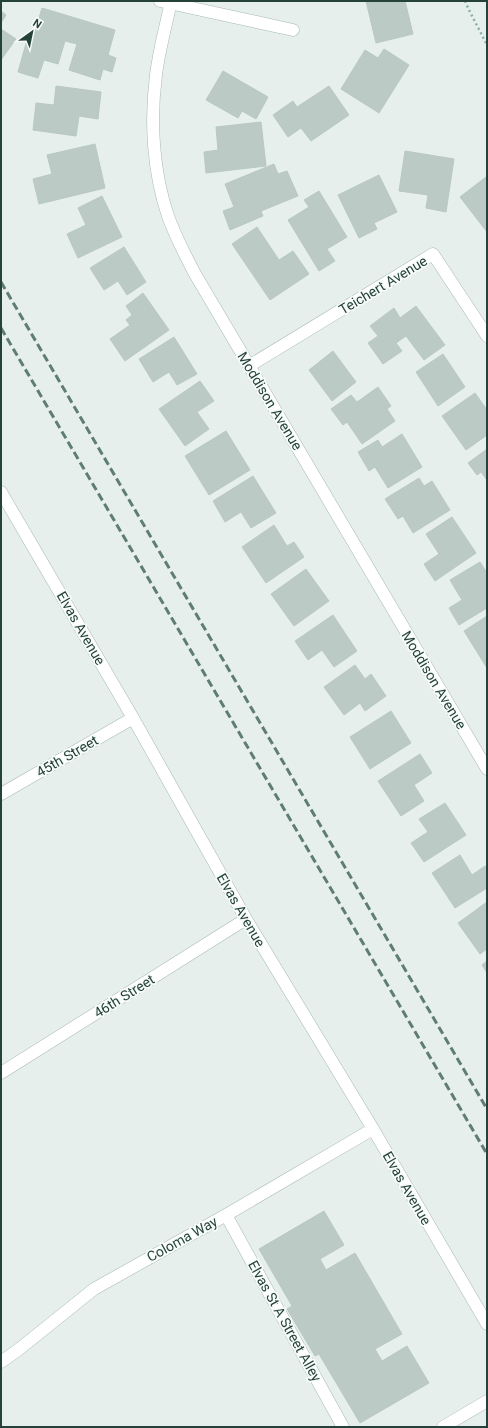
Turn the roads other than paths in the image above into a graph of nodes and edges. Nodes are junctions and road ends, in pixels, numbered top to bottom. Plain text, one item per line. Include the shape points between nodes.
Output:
1 (167, 2) edge
2 (293, 30) dead end
3 (487, 336) edge
4 (249, 366) junction
5 (2, 498) edge
6 (133, 718) junction
7 (487, 769) edge
8 (1, 794) edge
9 (246, 919) junction
10 (1, 1073) edge
11 (373, 1129) junction
12 (226, 1215) junction
13 (487, 1324) edge
14 (1, 1362) edge
15 (487, 1401) edge
16 (343, 1427) edge
17 (443, 1427) edge

1 - 2 street, Moddison Avenue
1 - 4 street, Moddison Avenue via 153,106 156,169 167,215 179,245
3 - 4 street, Teichert Avenue via 433,254
4 - 7 street, Moddison Avenue
5 - 6 street, Elvas Avenue
6 - 8 street, 45th Street
6 - 9 street, Elvas Avenue
9 - 10 street, 46th Street
9 - 11 street, Elvas Avenue
11 - 12 street, Coloma Way
11 - 13 street, Elvas Avenue
12 - 14 street, Coloma Way via 94,1290
12 - 16 street, Elvas St A Street Alley
15 - 17 street

